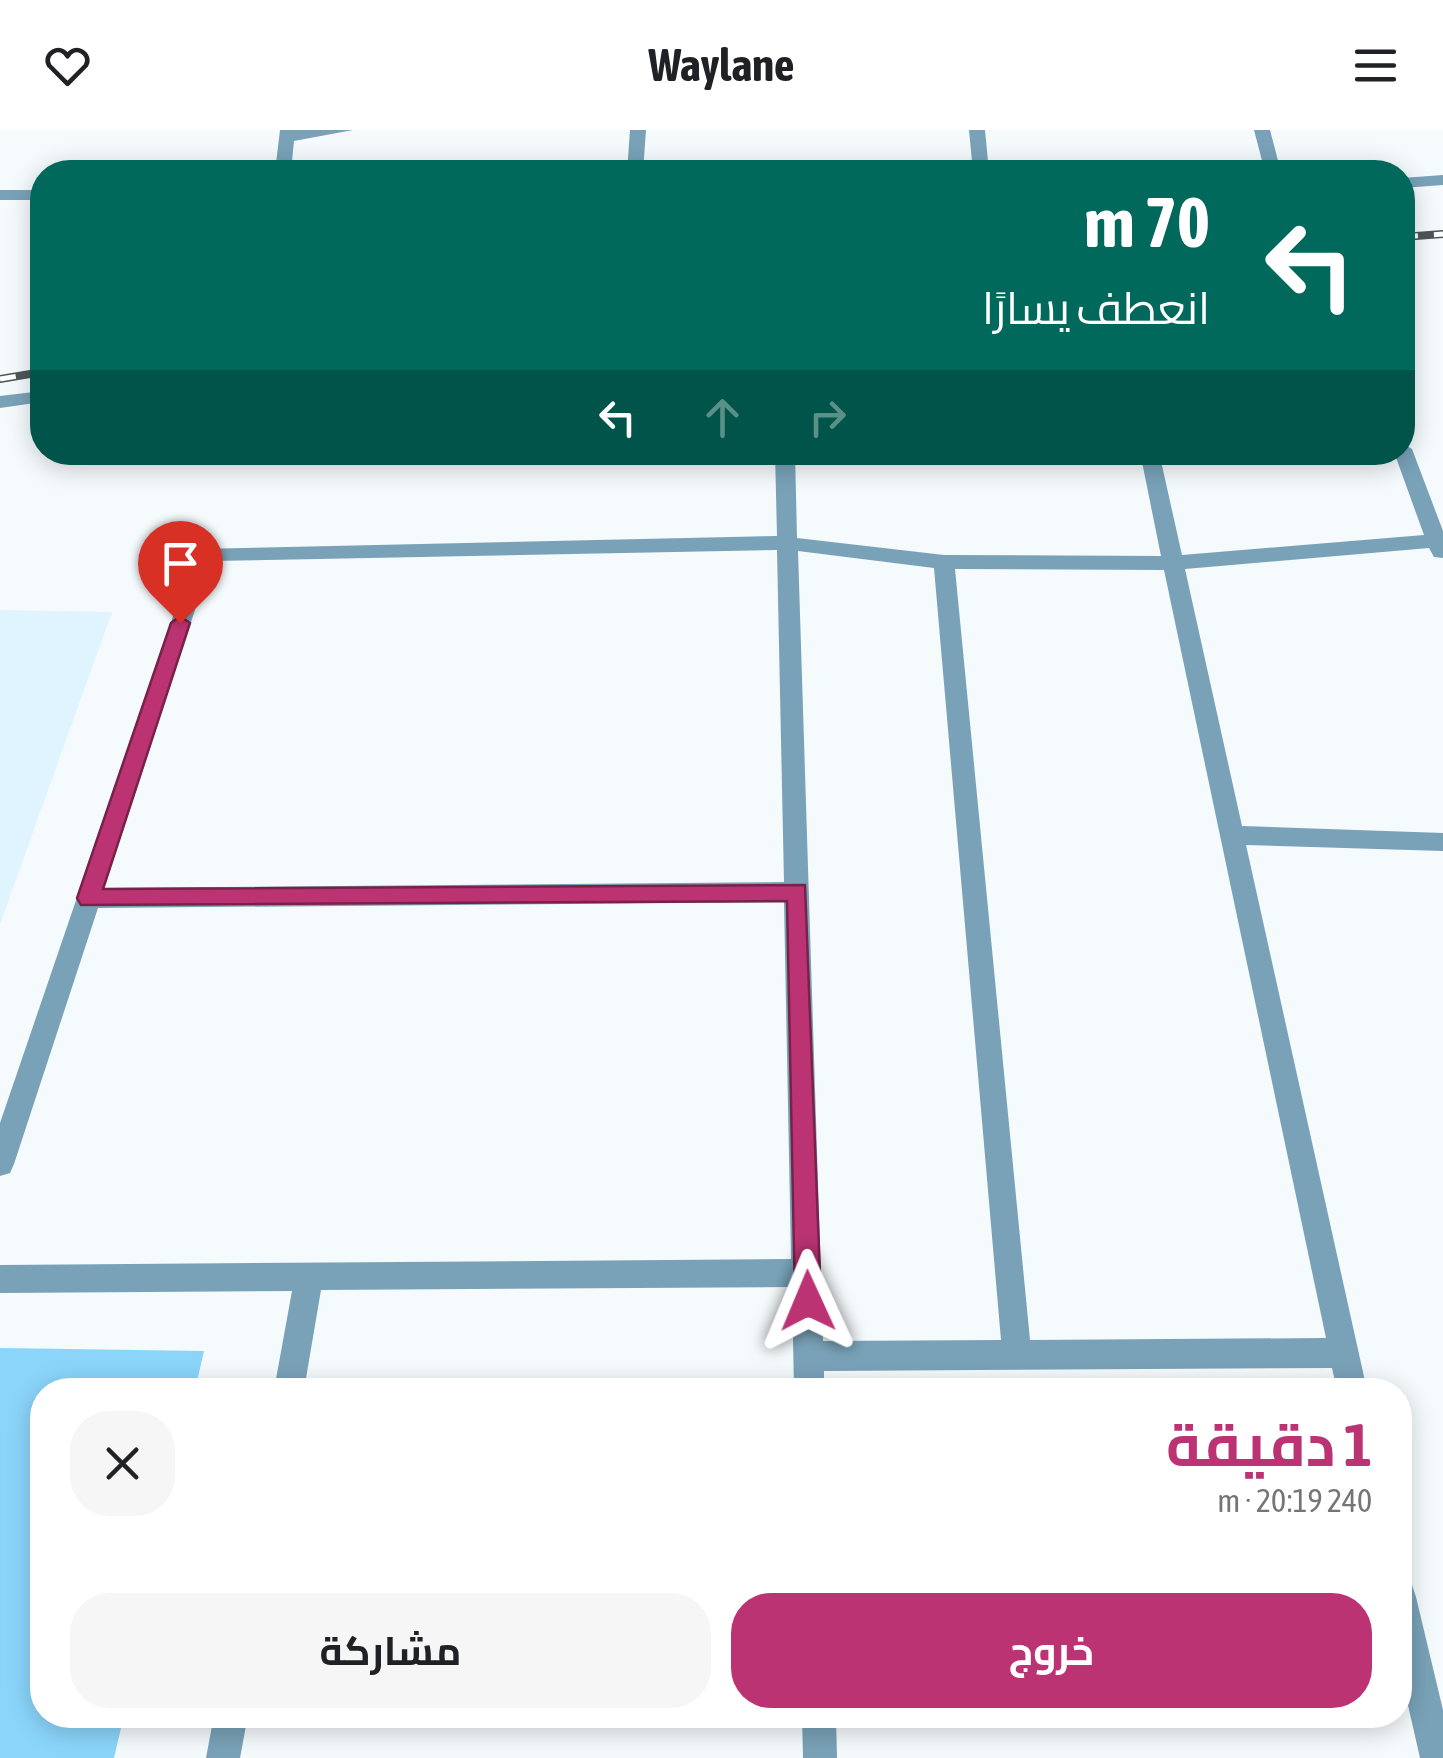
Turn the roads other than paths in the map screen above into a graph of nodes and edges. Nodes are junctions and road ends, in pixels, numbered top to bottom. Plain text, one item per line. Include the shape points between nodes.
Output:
1 (346, 130) edge
2 (638, 130) edge
3 (977, 130) edge
4 (1262, 130) edge
5 (288, 133) edge
6 (284, 160) edge
7 (636, 160) edge
8 (980, 160) edge
9 (1270, 160) edge
10 (1443, 180) edge
11 (1415, 181) edge
12 (0, 195) edge
13 (30, 196) edge
14 (30, 398) edge
15 (0, 402) edge
16 (785, 465) edge
17 (1152, 465) edge
18 (1408, 465) edge
19 (787, 543) junction
20 (1441, 546) edge
21 (944, 562) junction
22 (1174, 564) junction
23 (1232, 836) junction
24 (1443, 842) edge
25 (798, 892) junction
26 (88, 898) junction
27 (0, 1163) edge
28 (808, 1273) junction
29 (309, 1276) junction
30 (0, 1279) edge
31 (1343, 1353) junction
32 (1017, 1355) junction
33 (808, 1356) junction
34 (291, 1378) edge
35 (809, 1378) edge
36 (1349, 1378) edge
37 (1412, 1648) edge
38 (229, 1728) edge
39 (819, 1728) edge
40 (223, 1758) edge
41 (820, 1758) edge
42 (1438, 1758) edge

1 - 5 street
2 - 7 street
3 - 8 street
4 - 9 street
5 - 6 street
10 - 11 street
12 - 13 street
14 - 15 street
16 - 19 street
17 - 22 street
18 - 20 street
19 - 21 street
19 - 25 street
19 - 26 street via 203,554
20 - 22 street
21 - 22 street
21 - 32 street
22 - 23 street
23 - 24 street
23 - 31 street
25 - 26 street
25 - 28 street
26 - 27 street
28 - 29 street
28 - 33 street
29 - 30 street
29 - 34 street
31 - 32 street
31 - 36 street
32 - 33 street
33 - 35 street
37 - 42 street
38 - 40 street
39 - 41 street

